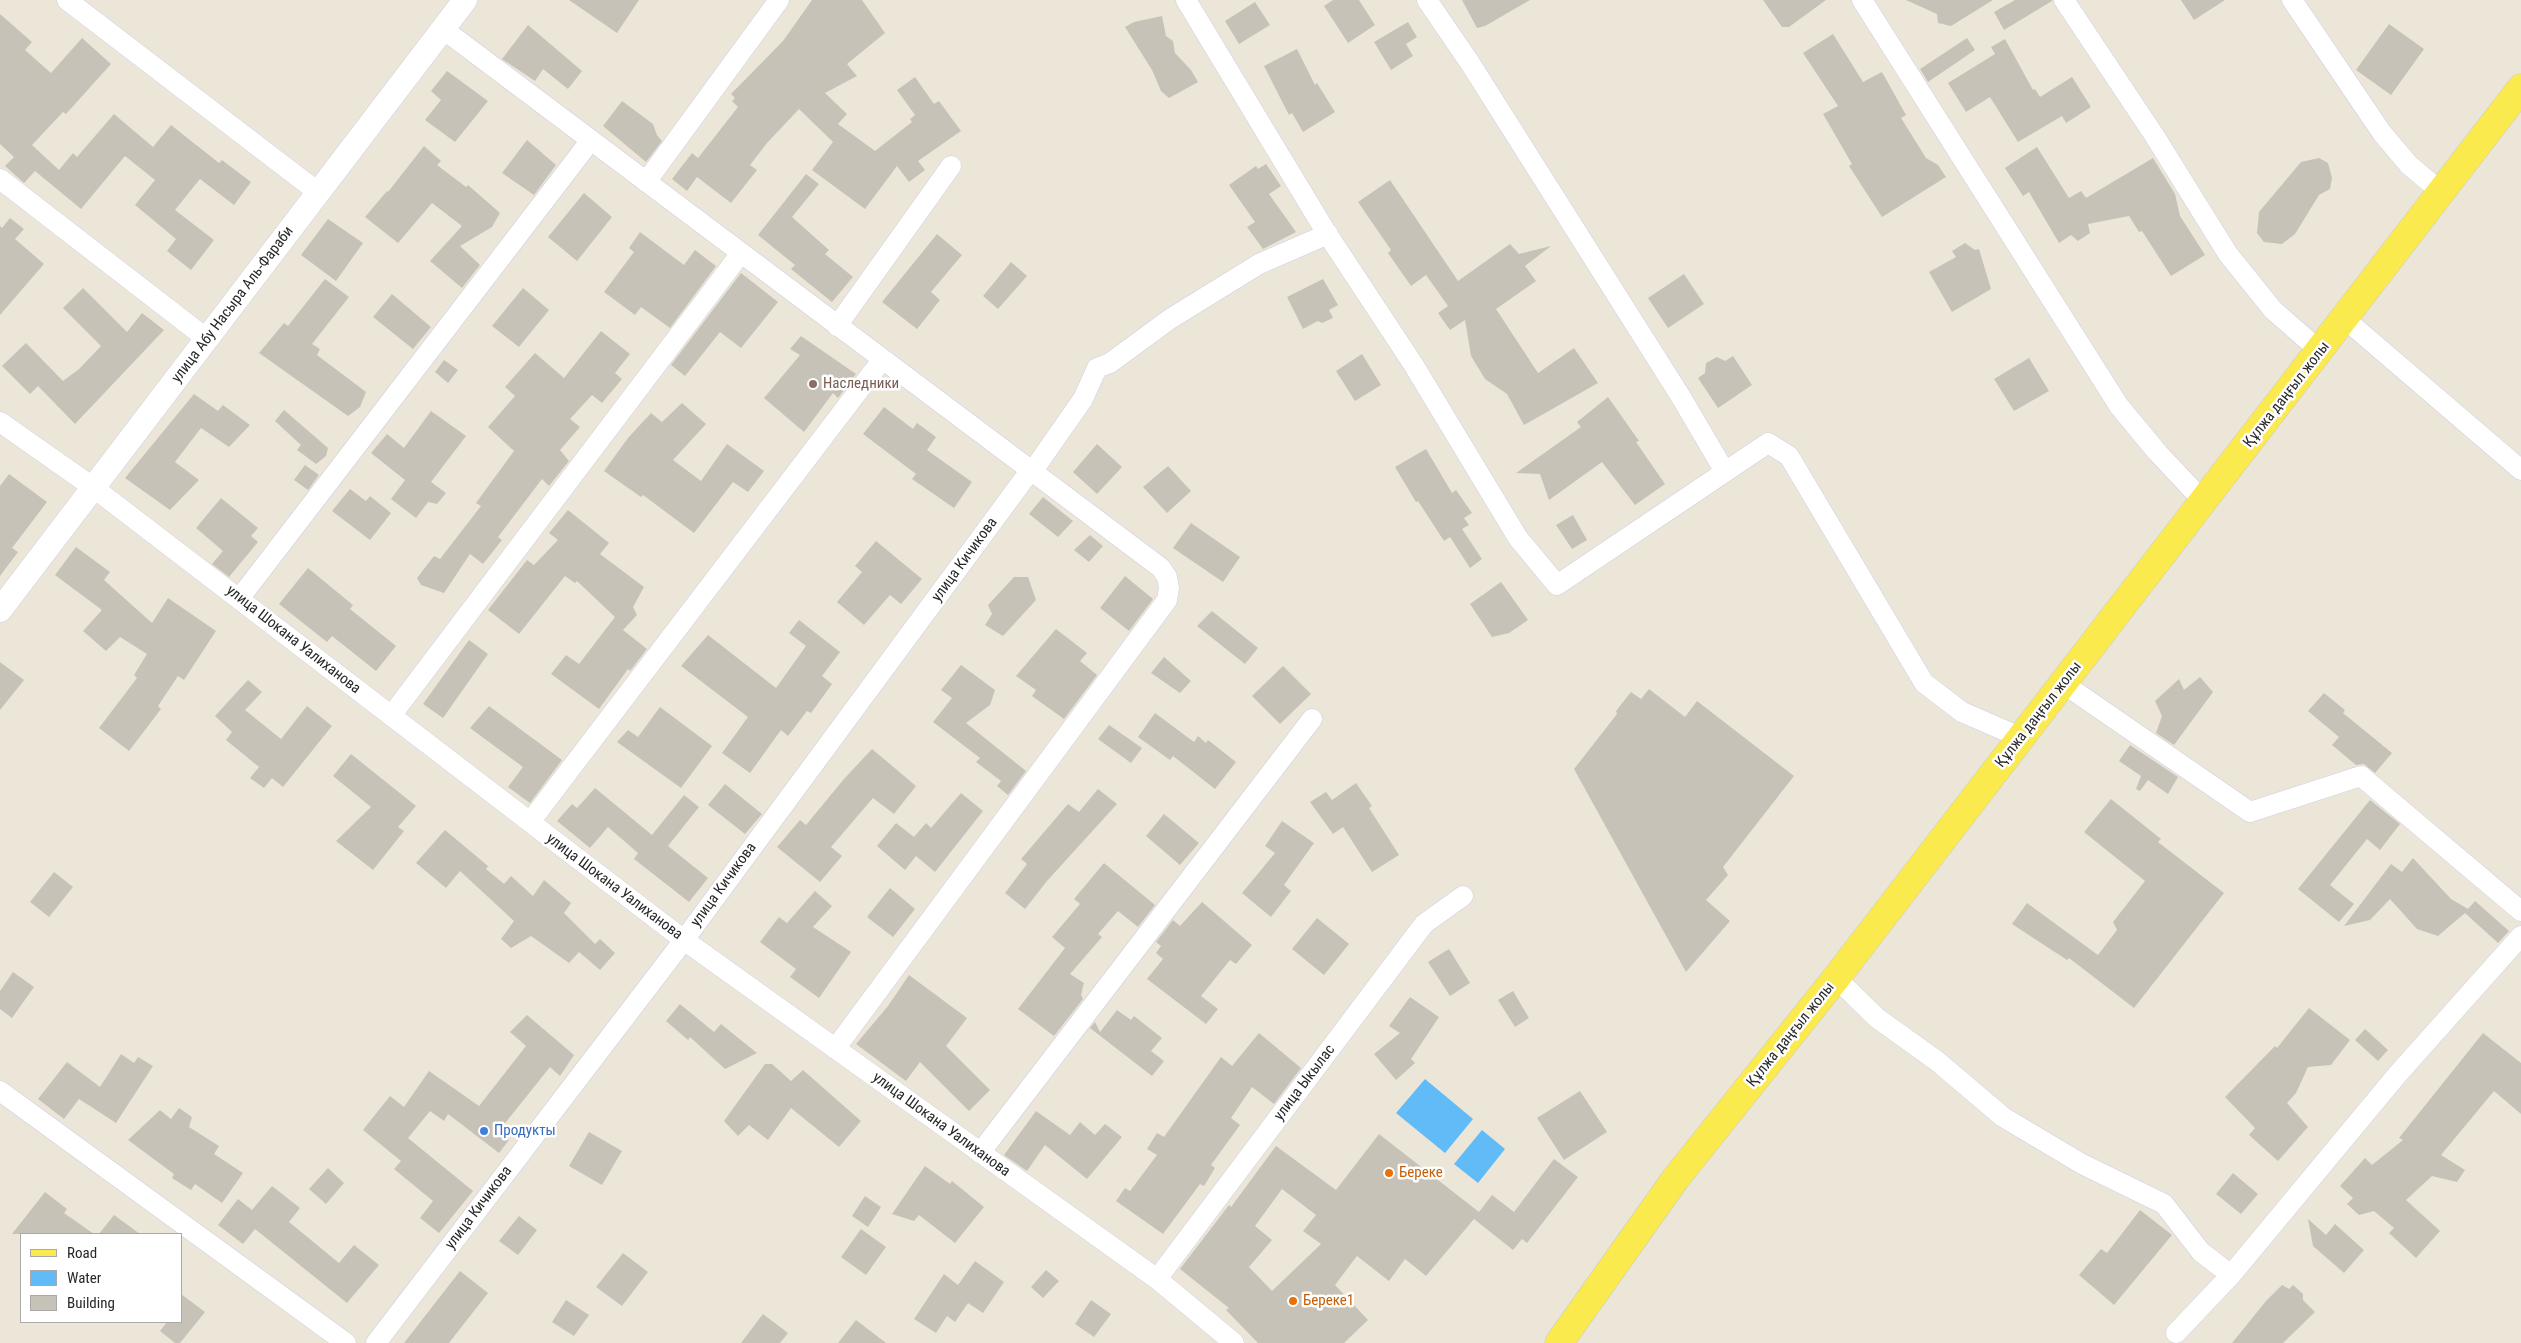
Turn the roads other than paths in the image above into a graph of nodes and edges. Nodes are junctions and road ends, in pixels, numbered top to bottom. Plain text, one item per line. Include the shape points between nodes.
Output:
1 (67, 0) edge
2 (465, 0) edge
3 (779, 0) edge
4 (1186, 0) edge
5 (1427, 0) edge
6 (1862, 0) edge
7 (2064, 0) edge
8 (2292, 0) edge
9 (443, 29) junction
10 (2521, 88) edge
11 (591, 140) junction
12 (951, 166) dead end
13 (0, 179) edge
14 (646, 182) junction
15 (2440, 191) junction
16 (319, 193) junction
17 (1328, 234) junction
18 (741, 253) junction
19 (2345, 319) junction
20 (837, 326) junction
21 (207, 339) junction
22 (2320, 351) junction
23 (882, 360) junction
24 (0, 422) edge
25 (2521, 470) edge
26 (1031, 472) junction
27 (1725, 472) junction
28 (94, 488) junction
29 (2204, 502) junction
30 (239, 599) junction
31 (0, 610) edge
32 (2064, 684) junction
33 (391, 716) junction
34 (1312, 719) dead end
35 (2022, 738) junction
36 (530, 822) junction
37 (1462, 896) dead end
38 (2521, 911) edge
39 (2521, 936) edge
40 (684, 940) junction
41 (1836, 978) junction
42 (835, 1048) junction
43 (0, 1091) edge
44 (980, 1153) junction
45 (2231, 1275) junction
46 (1157, 1279) junction
47 (2176, 1334) dead end
48 (346, 1343) edge
49 (376, 1343) edge
50 (1234, 1343) edge
51 (1558, 1343) edge

1 - 16 street
2 - 9 street, улица Абу Насыра Аль-Фараби
3 - 14 street
4 - 17 street
5 - 27 street via 1470,63
6 - 29 street via 2119,406
7 - 22 street via 2228,254 2272,310
8 - 15 street via 2382,133 2409,165
9 - 11 street
9 - 16 street, улица Абу Насыра Аль-Фараби
10 - 15 main road, Құлжа даңғыл жолы
11 - 14 street
11 - 30 street
12 - 20 street
13 - 21 street
14 - 18 street
15 - 19 main road, Құлжа даңғыл жолы
16 - 21 street, улица Абу Насыра Аль-Фараби
17 - 26 street, улица Кичикова via 1259,264 1170,319 1110,363 1097,368 1083,399
17 - 27 street via 1413,364 1518,538 1557,585
18 - 20 street
18 - 33 street
19 - 22 main road, Құлжа даңғыл жолы
19 - 25 street
20 - 23 street
21 - 28 street, улица Абу Насыра Аль-Фараби
22 - 29 main road, Құлжа даңғыл жолы
23 - 26 street
23 - 36 street
24 - 28 street, улица Шокана Уалиханова
26 - 40 street, улица Кичикова
26 - 42 street via 1160,568 1167,577 1166,600
27 - 35 street via 1768,444 1789,456 1924,683 1962,712
28 - 30 street, улица Шокана Уалиханова
28 - 31 street, улица Абу Насыра Аль-Фараби
29 - 32 main road, Құлжа даңғыл жолы
30 - 33 street, улица Шокана Уалиханова
32 - 35 main road, Құлжа даңғыл жолы
32 - 38 street via 2250,812 2361,776
33 - 36 street, улица Шокана Уалиханова
34 - 44 street
35 - 41 main road, Құлжа даңғыл жолы
36 - 40 street, улица Шокана Уалиханова
37 - 46 street, улица Ыкылас via 1424,924
39 - 45 street via 2397,1076
40 - 42 street, улица Шокана Уалиханова
40 - 49 street, улица Кичикова
41 - 45 street via 1878,1018 1938,1061 2003,1118 2082,1164 2164,1204 2201,1252
41 - 51 main road, Құлжа даңғыл жолы via 1676,1178
42 - 44 street, улица Шокана Уалиханова
43 - 48 street
44 - 46 street, улица Шокана Уалиханова
45 - 47 street
46 - 50 street, улица Шокана Уалиханова

